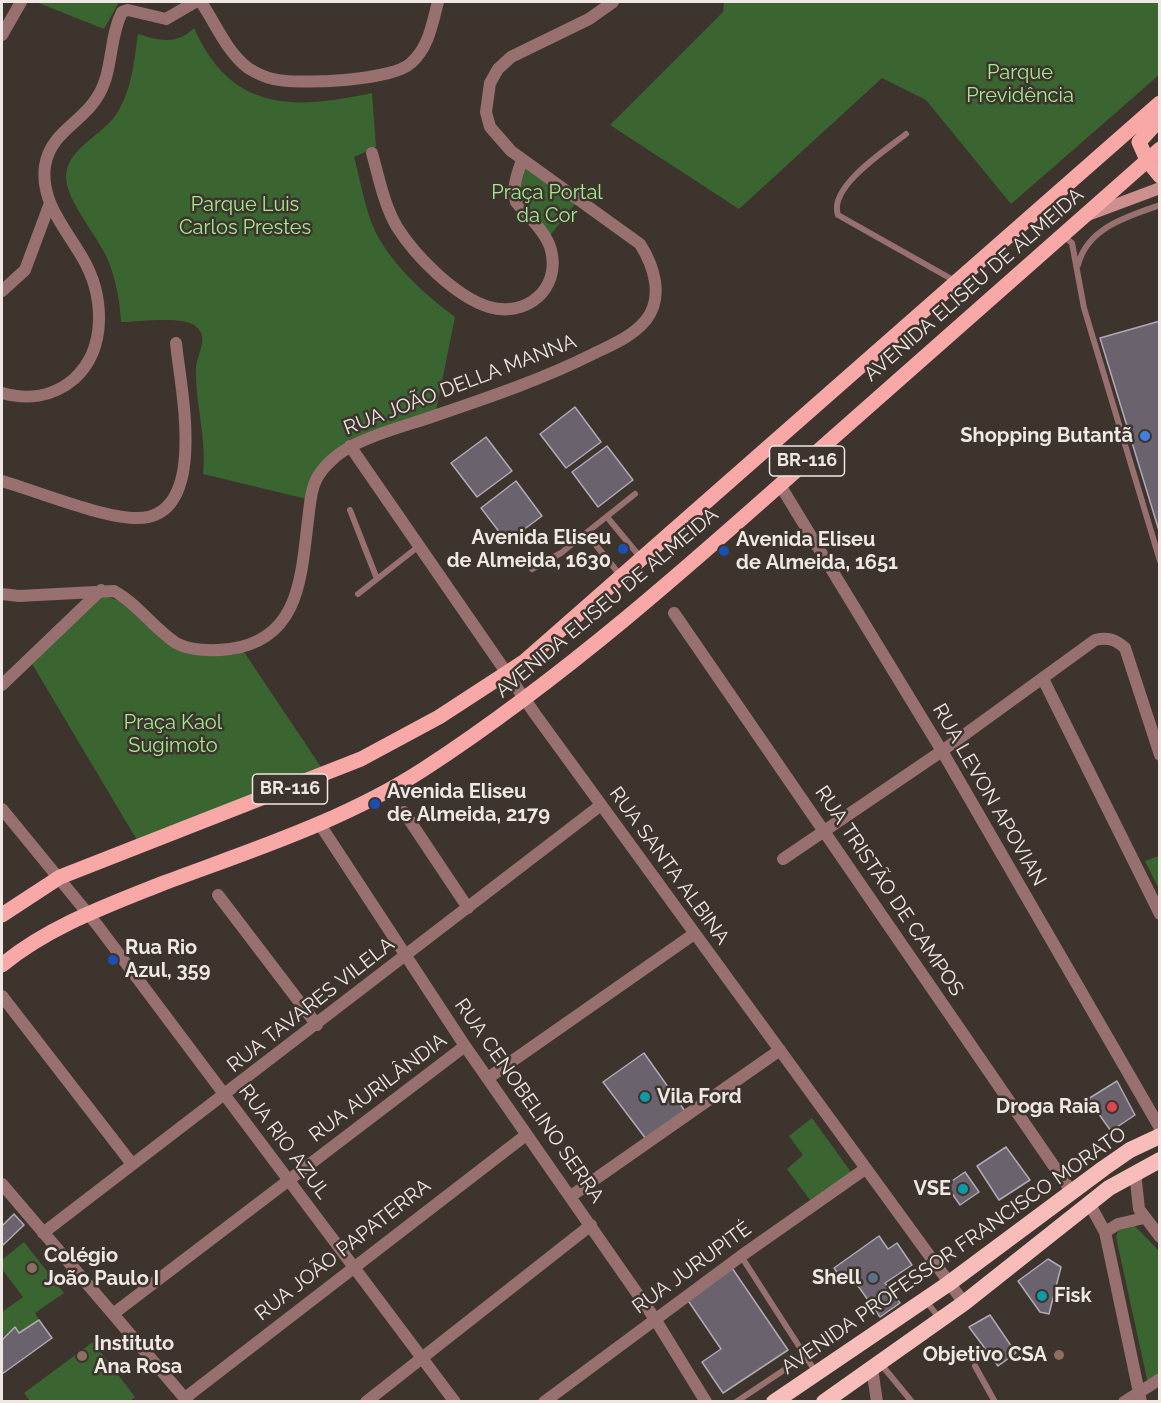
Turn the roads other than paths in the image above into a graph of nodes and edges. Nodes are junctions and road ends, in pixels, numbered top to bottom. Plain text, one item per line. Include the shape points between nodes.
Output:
1 (21, 2) edge
2 (195, 2) edge
3 (201, 2) edge
4 (438, 2) edge
5 (613, 2) edge
6 (2, 35) edge
7 (1160, 103) edge
8 (1160, 119) edge
9 (906, 134) dead end
10 (1160, 149) edge
11 (372, 153) dead end
12 (522, 160) junction
13 (1147, 160) junction
14 (1160, 176) edge
15 (1160, 188) edge
16 (50, 203) junction
17 (1160, 205) edge
18 (1084, 217) junction
19 (1062, 236) junction
20 (1077, 271) junction
21 (957, 282) junction
22 (2, 291) edge
23 (176, 343) dead end
24 (2, 393) edge
25 (350, 446) junction
26 (2, 481) edge
27 (780, 484) junction
28 (635, 495) dead end
29 (350, 510) dead end
30 (607, 517) junction
31 (587, 534) junction
32 (419, 546) junction
33 (642, 559) junction
34 (1160, 561) edge
35 (532, 569) dead end
36 (621, 577) junction
37 (377, 579) junction
38 (101, 590) junction
39 (2, 594) edge
40 (358, 594) dead end
41 (674, 613) dead end
42 (505, 672) junction
43 (1043, 679) junction
44 (2, 685) edge
45 (524, 700) junction
46 (942, 751) junction
47 (1160, 755) edge
48 (601, 805) junction
49 (2, 809) edge
50 (404, 812) dead end
51 (319, 823) junction
52 (825, 831) junction
53 (783, 859) dead end
54 (60, 878) junction
55 (218, 895) dead end
56 (468, 908) junction
57 (1160, 914) edge
58 (2, 915) edge
59 (88, 915) junction
60 (694, 934) junction
61 (406, 956) junction
62 (2, 965) edge
63 (2, 996) edge
64 (317, 1025) junction
65 (465, 1046) junction
66 (780, 1050) junction
67 (488, 1078) junction
68 (225, 1096) junction
69 (1160, 1128) edge
70 (526, 1135) junction
71 (1160, 1137) edge
72 (1160, 1160) edge
73 (132, 1164) junction
74 (865, 1169) junction
75 (1135, 1172) junction
76 (288, 1181) junction
77 (2, 1184) edge
78 (1071, 1191) junction
79 (571, 1196) junction
80 (1089, 1203) junction
81 (1144, 1218) junction
82 (591, 1225) junction
83 (1105, 1232) junction
84 (43, 1233) junction
85 (1160, 1237) edge
86 (741, 1256) junction
87 (354, 1265) junction
88 (948, 1284) junction
89 (924, 1299) junction
90 (964, 1303) junction
91 (113, 1314) junction
92 (655, 1319) junction
93 (940, 1319) junction
94 (805, 1356) junction
95 (423, 1358) junction
96 (876, 1365) junction
97 (975, 1366) dead end
98 (817, 1374) junction
99 (1160, 1379) edge
100 (1140, 1396) edge
101 (186, 1400) edge
102 (366, 1401) edge
103 (455, 1401) edge
104 (544, 1401) edge
105 (706, 1401) edge
106 (736, 1401) edge
107 (774, 1401) edge
108 (824, 1401) edge
109 (877, 1401) edge
110 (912, 1401) edge
111 (995, 1401) edge
112 (1124, 1401) edge

1 - 6 street
2 - 16 street via 166,19 122,12 102,88 88,109 55,139 49,152 45,179
3 - 4 street via 239,60 261,76 285,81 343,80 396,73 410,65 425,44
5 - 12 street, RUA JOÃO DELLA MANNA via 590,19 511,57 498,69 486,101 490,127
7 - 21 main road, AVENIDA ELISEU DE ALMEIDA / BR-116
8 - 13 main road via 1139,142
9 - 21 lane via 850,180 836,210 838,215
10 - 13 main road, AVENIDA ELISEU DE ALMEIDA / BR-116
11 - 12 street via 387,207 412,248 461,294 488,307 506,310 520,309 541,296 553,266 547,241 516,202 515,182
12 - 25 street, RUA JOÃO DELLA MANNA via 640,244 656,277 646,319 627,336 578,362
13 - 14 main road
13 - 18 main road, AVENIDA ELISEU DE ALMEIDA / BR-116
15 - 18 main road
16 - 22 street via 26,270
16 - 24 street via 84,259 94,285 99,329 96,345 81,372 58,391 28,397
17 - 20 lane via 1104,229 1080,257
18 - 19 main road, AVENIDA ELISEU DE ALMEIDA / BR-116
19 - 20 lane via 1072,243
19 - 27 main road, AVENIDA ELISEU DE ALMEIDA / BR-116
20 - 34 lane via 1084,308
21 - 33 main road, AVENIDA ELISEU DE ALMEIDA / BR-116
23 - 26 street via 186,459 178,492 160,513 148,518 121,517
25 - 32 street, RUA SANTA ALBINA
25 - 38 street, RUA JOÃO DELLA MANNA via 324,467 316,479 303,573 282,622 266,638 224,650 189,647 177,643 126,597
27 - 45 main road, AVENIDA ELISEU DE ALMEIDA / BR-116 via 659,591
27 - 46 street, RUA LEVON APOVIAN
28 - 30 lane
29 - 37 lane
30 - 31 lane
30 - 33 lane
31 - 35 lane
31 - 36 lane
32 - 37 lane
32 - 42 street, RUA SANTA ALBINA
33 - 36 main road, AVENIDA ELISEU DE ALMEIDA / BR-116
36 - 42 main road, AVENIDA ELISEU DE ALMEIDA / BR-116 via 525,661
37 - 40 lane
38 - 39 street, RUA JOÃO DELLA MANNA
38 - 44 street
41 - 52 street, RUA TRISTÃO DE CAMPOS
42 - 45 street, RUA SANTA ALBINA
42 - 54 main road, AVENIDA ELISEU DE ALMEIDA / BR-116 via 439,717 353,763
43 - 46 street
43 - 47 street via 1095,640 1116,640 1125,648
43 - 57 street
45 - 48 street, RUA SANTA ALBINA
45 - 51 main road, AVENIDA ELISEU DE ALMEIDA / BR-116 via 419,772
46 - 52 street
46 - 69 street, RUA LEVON APOVIAN
48 - 56 street, RUA TAVARES VILELA
48 - 60 street, RUA SANTA ALBINA
49 - 54 street, RUA RIO AZUL
50 - 56 street
51 - 59 main road, AVENIDA ELISEU DE ALMEIDA / BR-116
51 - 61 street, RUA CENOBELINO SERRA
52 - 53 street
52 - 78 street, RUA TRISTÃO DE CAMPOS
54 - 58 main road, AVENIDA ELISEU DE ALMEIDA / BR-116
54 - 59 street, RUA RIO AZUL
55 - 64 street
56 - 61 street, RUA TAVARES VILELA
59 - 62 main road, AVENIDA ELISEU DE ALMEIDA / BR-116 via 37,940
59 - 68 street, RUA RIO AZUL
60 - 66 street, RUA SANTA ALBINA
60 - 67 street
61 - 64 street, RUA TAVARES VILELA
61 - 65 street, RUA CENOBELINO SERRA
63 - 73 street
64 - 68 street, RUA TAVARES VILELA
65 - 67 street, RUA CENOBELINO SERRA
65 - 76 street, RUA AURILÂNDIA
66 - 74 street, RUA SANTA ALBINA
66 - 79 street
67 - 70 street, RUA CENOBELINO SERRA
68 - 73 street, RUA TAVARES VILELA
68 - 76 street, RUA RIO AZUL
70 - 79 street, RUA CENOBELINO SERRA
70 - 87 street, RUA JOÃO PAPATERRA
71 - 78 highway, AVENIDA PROFESSOR FRANCISCO MORATO via 1130,1150
72 - 75 highway, AVENIDA PROFESSOR FRANCISCO MORATO
73 - 84 street, RUA TAVARES VILELA
74 - 86 street, RUA JURUPITÉ
74 - 88 street, RUA SANTA ALBINA
75 - 80 highway, AVENIDA PROFESSOR FRANCISCO MORATO
75 - 81 street via 1137,1200
76 - 87 street, RUA RIO AZUL
76 - 91 street, RUA AURILÂNDIA
77 - 84 street
78 - 88 highway, AVENIDA PROFESSOR FRANCISCO MORATO
79 - 82 street, RUA CENOBELINO SERRA
80 - 83 street
80 - 90 highway, AVENIDA PROFESSOR FRANCISCO MORATO
81 - 83 street via 1118,1224
81 - 85 street
82 - 92 street, RUA CENOBELINO SERRA
82 - 95 street
83 - 100 street
84 - 91 street
86 - 92 street, RUA JURUPITÉ
86 - 94 lane
87 - 95 street, RUA RIO AZUL
87 - 101 street, RUA JOÃO PAPATERRA
88 - 89 highway, AVENIDA PROFESSOR FRANCISCO MORATO
88 - 90 street, RUA SANTA ALBINA
89 - 93 lane
89 - 98 highway, AVENIDA PROFESSOR FRANCISCO MORATO
90 - 93 highway, AVENIDA PROFESSOR FRANCISCO MORATO
91 - 101 street
92 - 104 street, RUA JURUPITÉ
92 - 105 street, RUA CENOBELINO SERRA
93 - 96 highway, AVENIDA PROFESSOR FRANCISCO MORATO
94 - 98 lane
94 - 106 lane
95 - 102 street
95 - 103 street, RUA RIO AZUL
96 - 108 highway, AVENIDA PROFESSOR FRANCISCO MORATO
96 - 109 street
96 - 110 lane
97 - 111 lane
98 - 107 highway, AVENIDA PROFESSOR FRANCISCO MORATO
99 - 100 street
100 - 112 street

